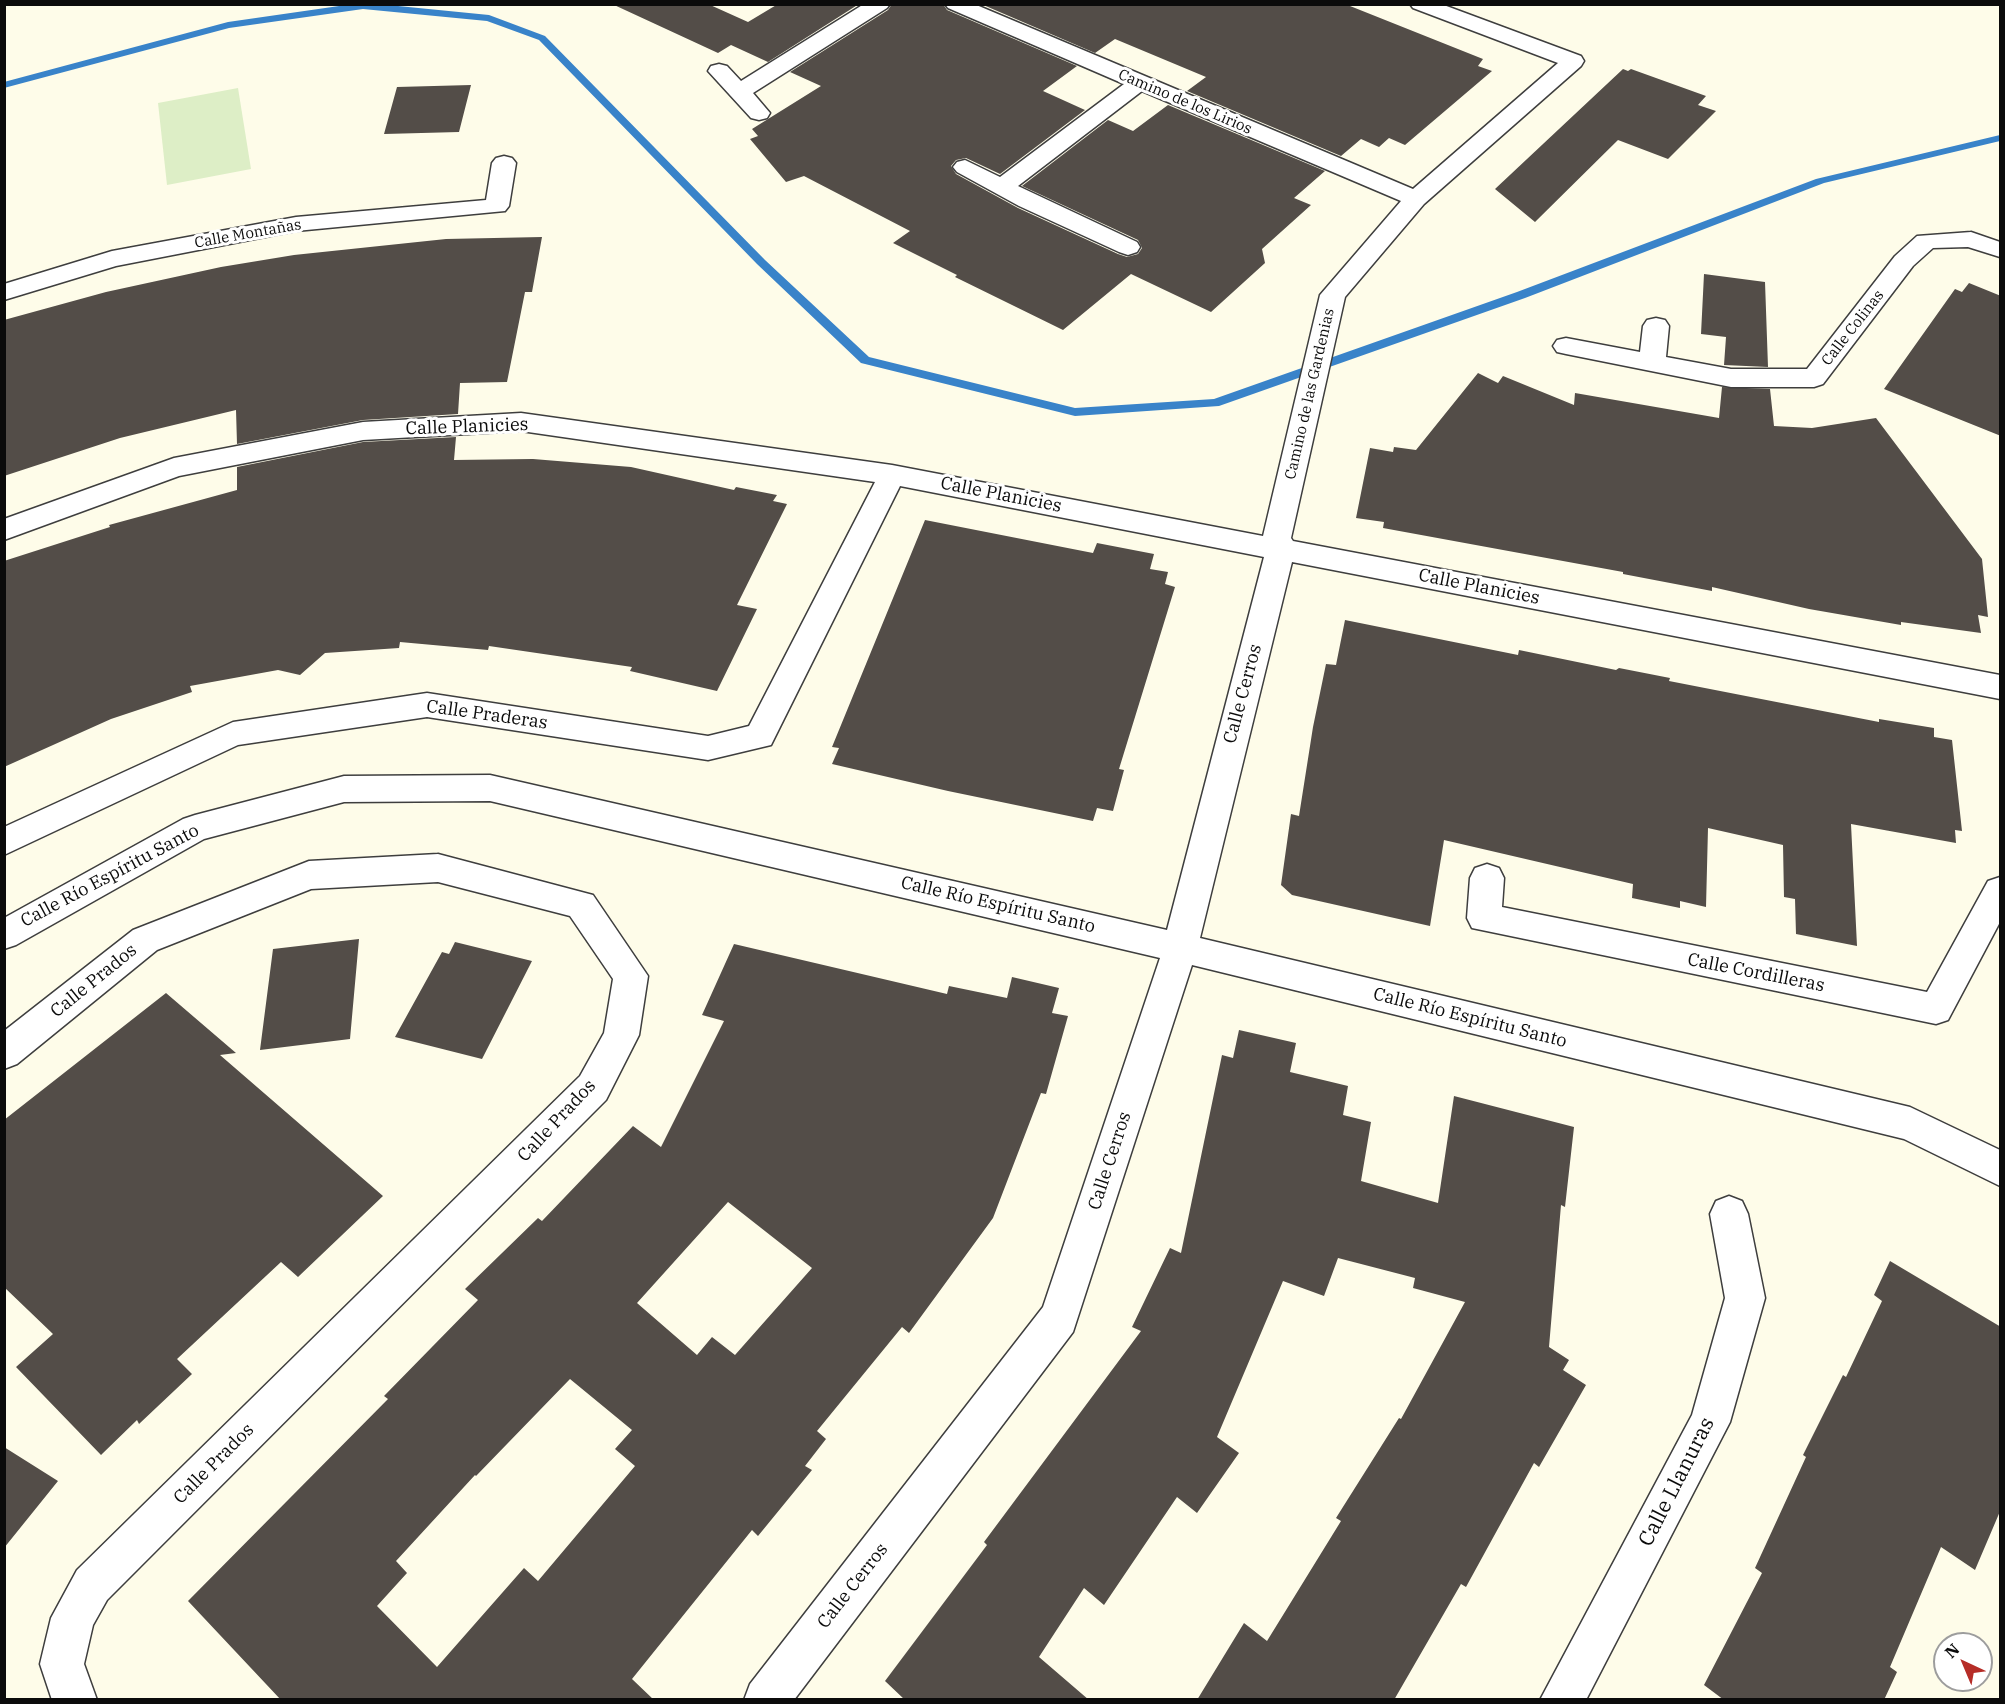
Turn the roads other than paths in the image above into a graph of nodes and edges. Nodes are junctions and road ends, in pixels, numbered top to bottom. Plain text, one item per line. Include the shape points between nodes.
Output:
1 (880, 4) edge
2 (955, 4) edge
3 (1420, 4) edge
4 (719, 71) dead end
5 (1138, 83) junction
6 (740, 92) junction
7 (759, 113) dead end
8 (504, 163) dead end
9 (965, 167) dead end
10 (1003, 186) junction
11 (1416, 199) junction
12 (1128, 247) dead end
13 (2001, 250) edge
14 (4, 292) edge
15 (1656, 326) dead end
16 (1566, 346) dead end
17 (1652, 363) junction
18 (892, 475) junction
19 (4, 530) edge
20 (1279, 543) junction
21 (2001, 687) edge
22 (4, 842) edge
23 (1487, 878) dead end
24 (2001, 891) edge
25 (4, 935) edge
26 (1180, 948) junction
27 (4, 1053) edge
28 (2001, 1169) edge
29 (1729, 1214) dead end
30 (75, 1700) edge
31 (765, 1700) edge
32 (1562, 1700) edge

1 - 6 street
2 - 5 street, Camino de los Lirios
3 - 11 street, Camino de las Gardenias via 1572,61
4 - 6 street
5 - 10 street
5 - 11 street, Camino de los Lirios
6 - 7 street
8 - 14 street, Calle Montañas via 498,206 296,224 112,259
9 - 10 street
10 - 12 street
11 - 20 street, Camino de las Gardenias via 1333,295
13 - 17 street, Calle Colinas via 1971,239 1926,241 1905,261 1814,378 1731,378
15 - 17 street
16 - 17 street
18 - 19 street, Calle Planicies via 521,422 363,431 174,467
18 - 20 street, Calle Planicies
18 - 22 street, Calle Praderas via 760,736 708,748 427,705 233,734
20 - 21 street, Calle Planicies
20 - 26 street, Calle Cerros
23 - 24 street, Calle Cordilleras via 1484,918 1936,1009
25 - 26 street, Calle Río Espíritu Santo via 195,828 344,789 490,788
26 - 28 street, Calle Río Espíritu Santo via 1910,1124
26 - 31 street, Calle Cerros via 1059,1318
27 - 30 street, Calle Prados via 145,940 309,875 438,868 581,905 631,976 621,1035 593,1088 92,1585 73,1617 62,1664
29 - 32 street, Calle Llanuras via 1745,1298 1710,1422

